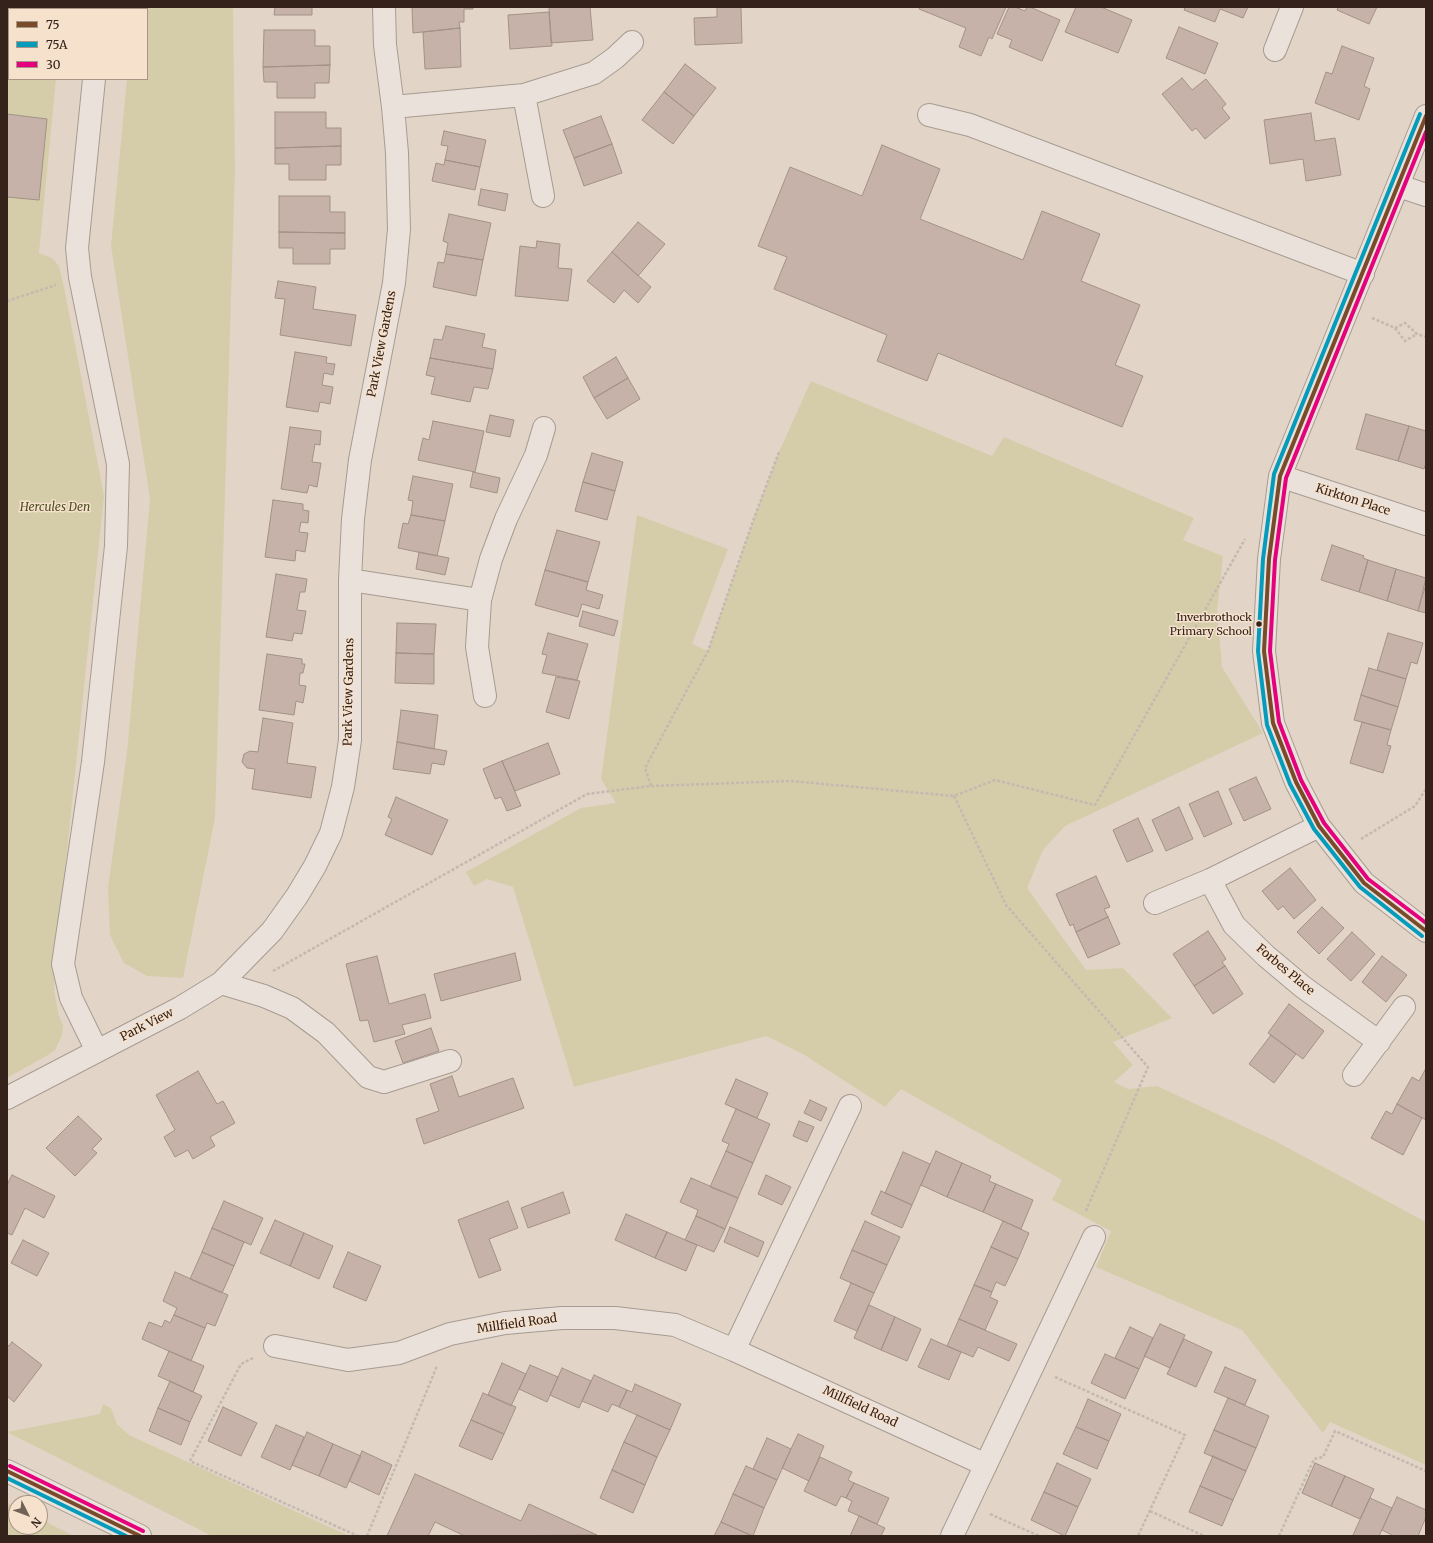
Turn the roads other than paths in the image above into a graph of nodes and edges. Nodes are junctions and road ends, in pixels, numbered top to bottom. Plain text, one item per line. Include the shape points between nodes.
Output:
1 (384, 7) edge
2 (1292, 7) edge
3 (632, 42) dead end
4 (1275, 50) dead end
5 (94, 80) edge
6 (524, 95) junction
7 (393, 107) junction
8 (929, 115) dead end
9 (1426, 116) edge
10 (1399, 186) junction
11 (1426, 195) edge
12 (543, 196) dead end
13 (1363, 274) junction
14 (544, 428) dead end
15 (1280, 476) junction
16 (1426, 524) edge
17 (350, 580) junction
18 (480, 600) junction
19 (485, 696) dead end
20 (1320, 826) junction
21 (1210, 880) junction
22 (1155, 904) dead end
23 (272, 931) joint
24 (1426, 931) edge
25 (221, 982) junction
26 (1404, 1007) dead end
27 (1379, 1042) junction
28 (97, 1051) junction
29 (450, 1061) dead end
30 (1354, 1075) dead end
31 (7, 1098) edge
32 (850, 1106) dead end
33 (1094, 1237) road end
34 (275, 1346) road end
35 (734, 1350) junction
36 (986, 1465) junction
37 (7, 1471) edge
38 (140, 1536) edge
39 (952, 1536) edge

1 - 7 street, Park View Gardens via 385,45
2 - 4 street
3 - 6 street via 616,58 594,73
5 - 28 street via 77,248 80,277 118,464 116,546 93,762 63,964 71,998
6 - 7 street
6 - 12 street
7 - 17 street, Park View Gardens via 398,237 394,283 360,460 353,519
8 - 13 street via 970,125
9 - 10 street
10 - 11 street
10 - 13 street
13 - 15 street
14 - 18 street via 536,455 498,539
15 - 16 street, Kirkton Place
15 - 20 street via 1269,559 1264,651 1273,723 1296,782
17 - 18 street
17 - 23 street, Park View Gardens via 350,740 343,787 331,833 315,866
18 - 19 street via 477,647
20 - 21 street
20 - 24 street via 1364,883
21 - 22 street
21 - 27 street, Forbes Place via 1234,925 1266,956 1303,987
23 - 25 street, Park View
25 - 28 street, Park View via 180,1008
25 - 29 street via 292,1008 326,1033 368,1076 384,1082
26 - 27 street
27 - 30 street
28 - 31 street, Park View
32 - 35 street
33 - 36 street
34 - 35 street, Millfield Road via 348,1360 399,1353 450,1334 512,1322 562,1318 615,1318 675,1325
35 - 36 street, Millfield Road
36 - 39 street
37 - 38 street

